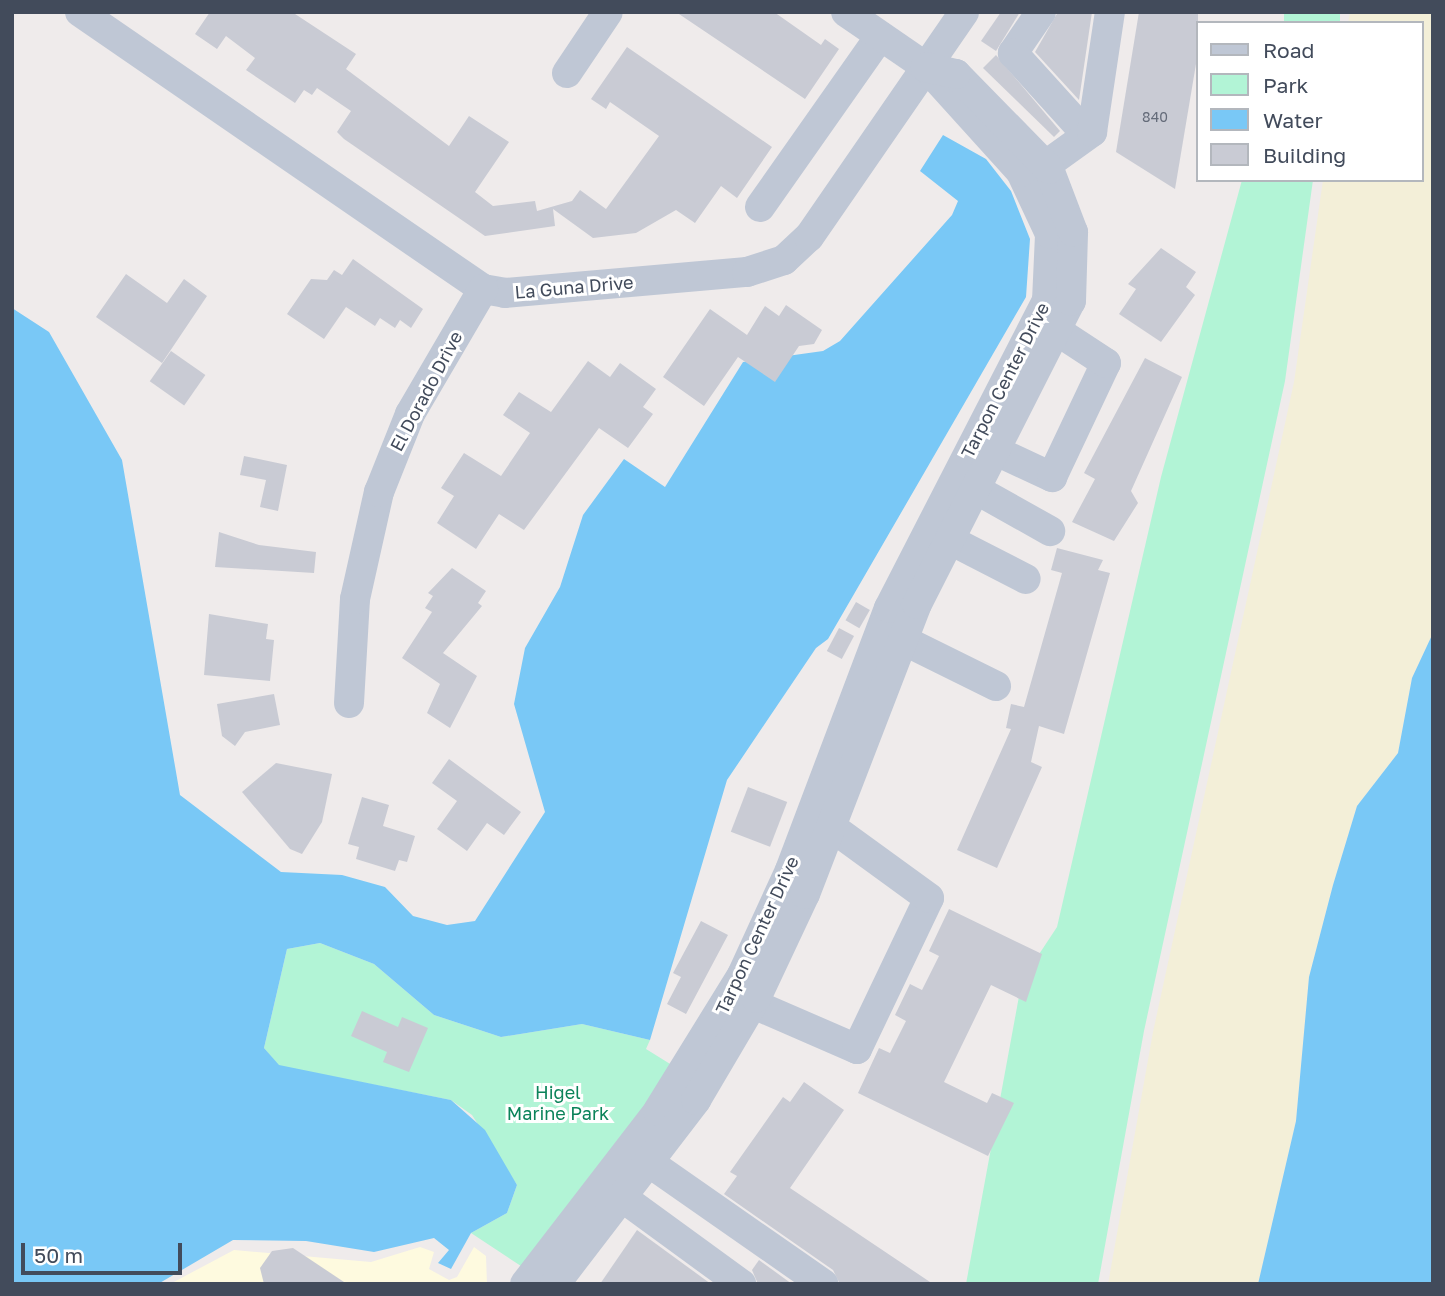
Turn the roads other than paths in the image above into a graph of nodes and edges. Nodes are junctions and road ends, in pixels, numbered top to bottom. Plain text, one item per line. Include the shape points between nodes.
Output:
1 (80, 12) edge
2 (608, 12) edge
3 (846, 12) edge
4 (964, 12) edge
5 (1041, 12) edge
6 (1110, 12) edge
7 (880, 36) junction
8 (926, 67) junction
9 (567, 73) dead end
10 (1087, 135) junction
11 (1046, 165) junction
12 (760, 207) dead end
13 (483, 289) junction
14 (1050, 326) junction
15 (986, 446) junction
16 (976, 490) junction
17 (1049, 531) dead end
18 (950, 540) junction
19 (1026, 579) dead end
20 (901, 639) junction
21 (996, 686) dead end
22 (349, 703) dead end
23 (821, 819) junction
24 (742, 999) junction
25 (640, 1157) junction
26 (613, 1191) junction
27 (546, 1280) edge
28 (741, 1284) edge
29 (823, 1284) edge

1 - 13 street, La Guna Drive
2 - 9 street
3 - 7 street
4 - 8 street, La Guna Drive
5 - 10 street via 1013,53
6 - 10 street
7 - 8 street
7 - 12 street
8 - 11 street, Tarpon Center Drive via 956,74
8 - 13 street, La Guna Drive via 809,237 773,266 505,293
8 - 14 street, Tarpon Center Drive via 1021,172 1044,212
10 - 11 street
11 - 14 street, Tarpon Center Drive via 1068,211 1076,252
13 - 22 street, El Dorado Drive via 411,414 379,492 355,599
14 - 15 street, Tarpon Center Drive
14 - 15 street via 1106,363 1052,477
15 - 16 street, Tarpon Center Drive
15 - 23 street, Tarpon Center Drive via 889,608
16 - 17 street
16 - 18 street, Tarpon Center Drive
18 - 19 street
18 - 20 street, Tarpon Center Drive
20 - 21 street
20 - 23 street, Tarpon Center Drive
23 - 24 street, Tarpon Center Drive
23 - 24 street via 929,898 857,1049
24 - 25 street, Tarpon Center Drive
25 - 26 street, Tarpon Center Drive
25 - 29 street
26 - 27 street, Tarpon Center Drive
26 - 28 street

